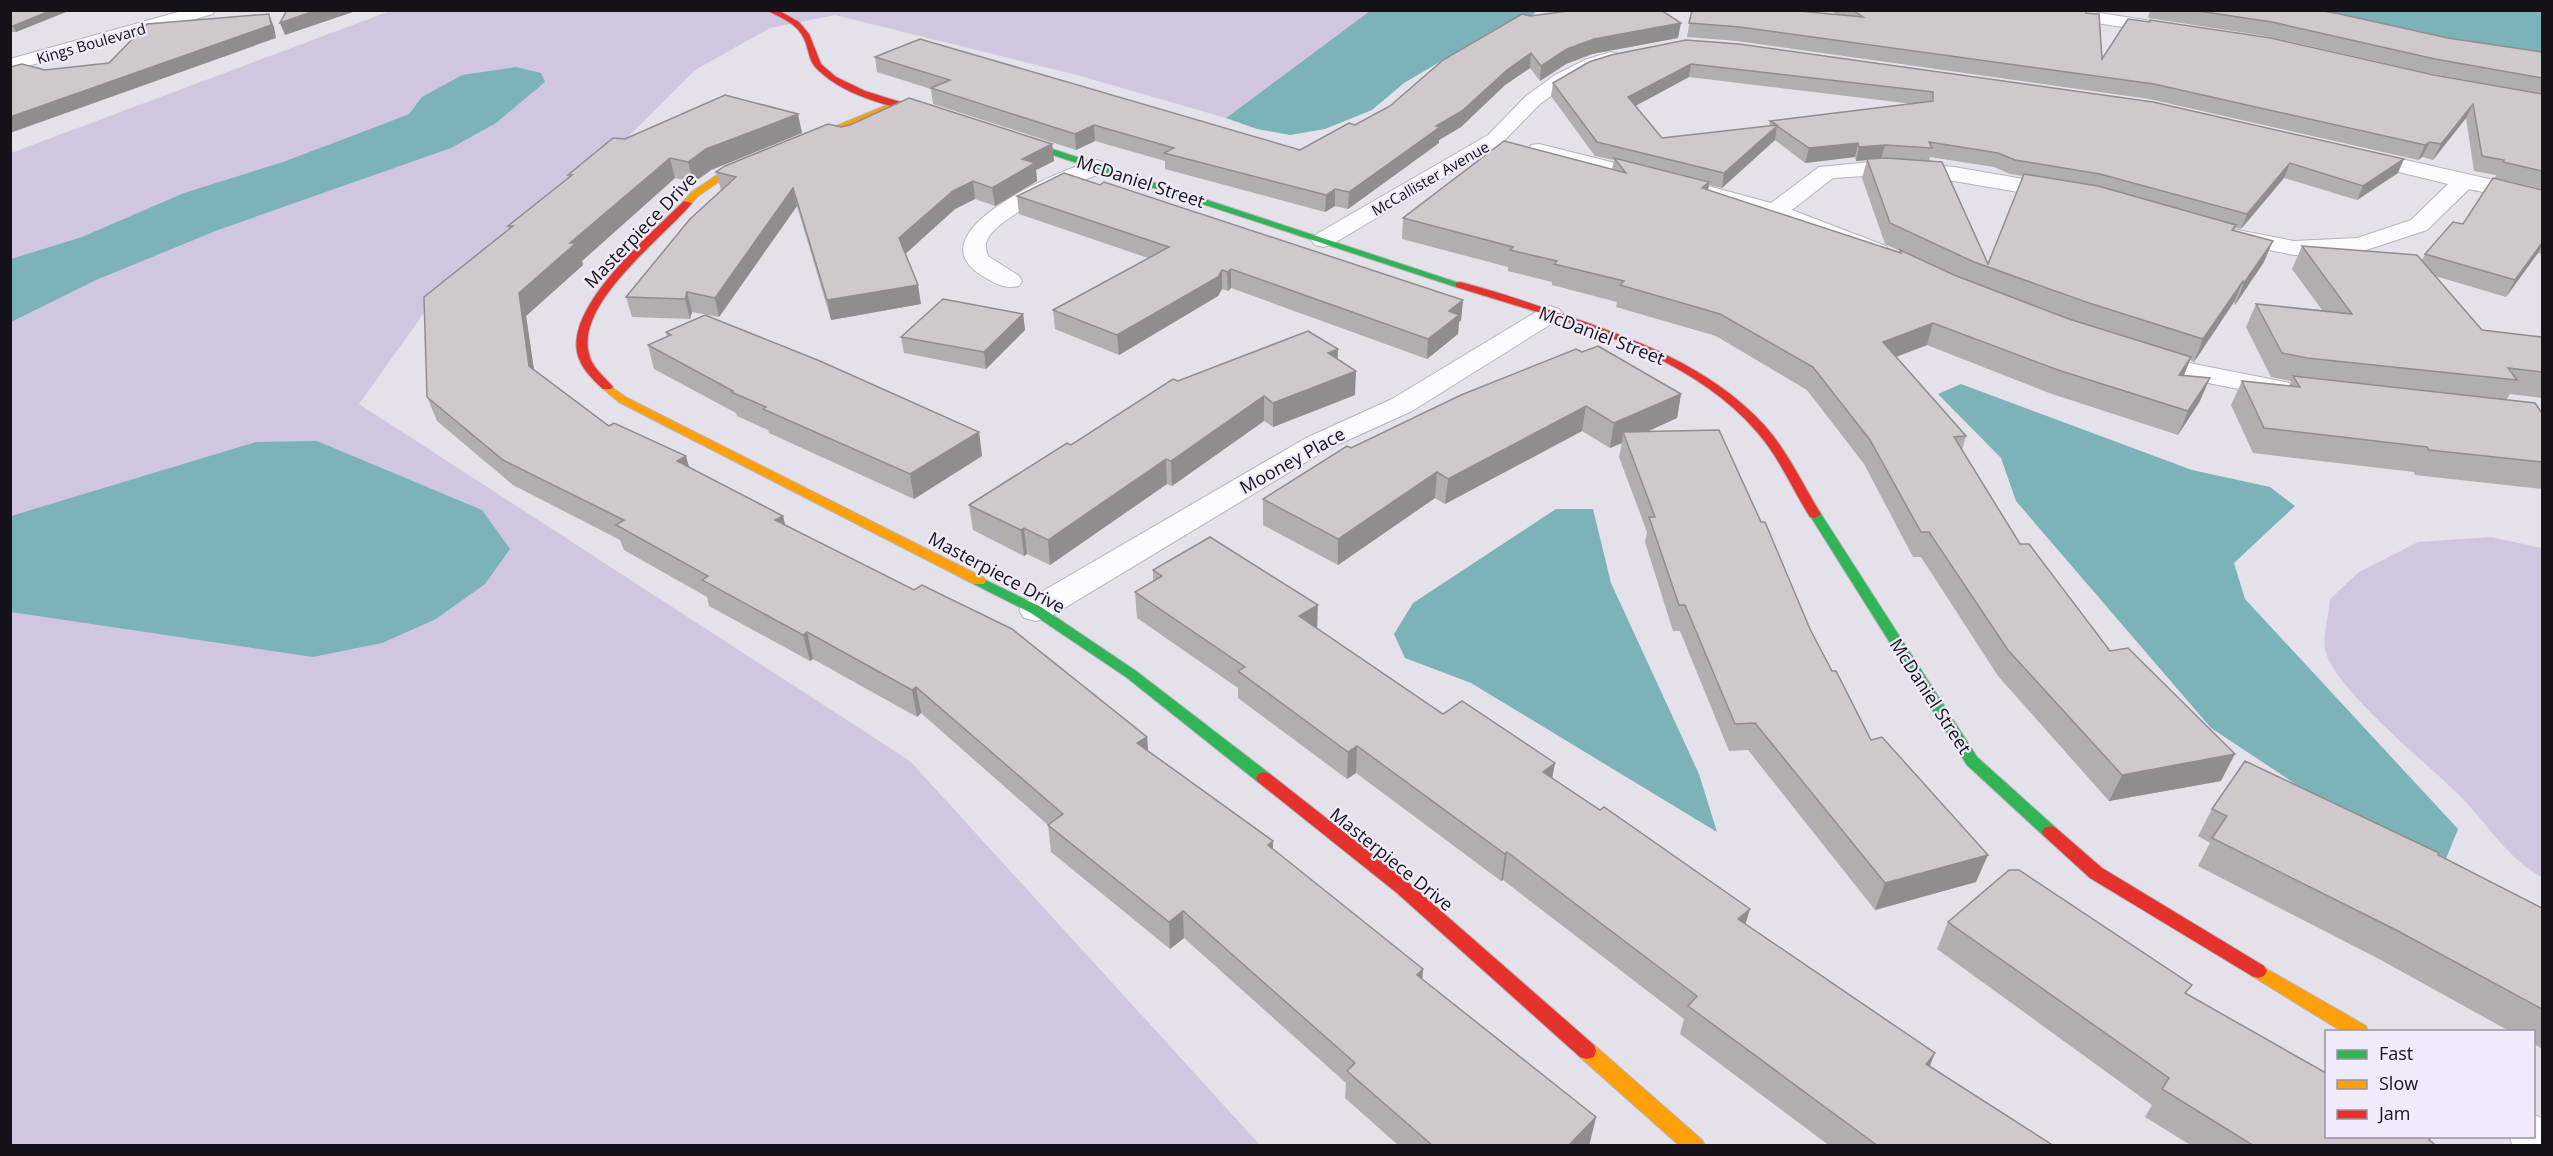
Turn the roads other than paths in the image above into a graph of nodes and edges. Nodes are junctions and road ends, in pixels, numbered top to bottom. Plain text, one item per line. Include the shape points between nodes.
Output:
1 (167, 10) edge
2 (207, 10) edge
3 (770, 10) edge
4 (2042, 10) edge
5 (2115, 15) edge
6 (2188, 32) edge
7 (10, 53) edge
8 (1630, 53) edge
9 (10, 65) edge
10 (900, 103) junction
11 (955, 121) edge
12 (998, 135) edge
13 (1495, 139) junction
14 (2339, 150) edge
15 (1096, 166) junction
16 (2464, 181) junction
17 (2084, 196) edge
18 (2542, 198) edge
19 (1776, 211) junction
20 (2202, 228) edge
21 (1323, 240) junction
22 (1897, 261) edge
23 (1010, 281) dead end
24 (1550, 314) junction
25 (2124, 350) edge
26 (2307, 393) edge
27 (1036, 610) junction
28 (2356, 1030) edge
29 (1695, 1146) edge

1 - 7 street, Kings Boulevard
2 - 9 street, Kings Boulevard
3 - 10 street via 801,26 810,39 815,63 829,76
4 - 5 street
5 - 6 street
8 - 13 street, McCallister Avenue via 1587,64 1557,80
10 - 11 street
10 - 27 street, Masterpiece Drive via 738,168 700,190 602,292 583,322 580,349 593,374 624,400
12 - 15 street, McDaniel Street
13 - 19 street
13 - 21 street, McCallister Avenue
14 - 16 street
15 - 21 street, McDaniel Street
15 - 23 street via 1008,209 980,230 973,241 976,259
16 - 18 street
16 - 20 street via 2419,225 2360,245 2294,248
17 - 19 street via 1954,174 1881,168 1827,172
19 - 22 street via 1835,232
21 - 24 street, McDaniel Street
24 - 27 street, Mooney Place via 1402,405 1316,444
24 - 28 street, McDaniel Street via 1656,353 1719,390 1761,429 1972,761 2096,873
25 - 26 street via 2188,370
27 - 29 street, Masterpiece Drive via 1131,674 1402,888

